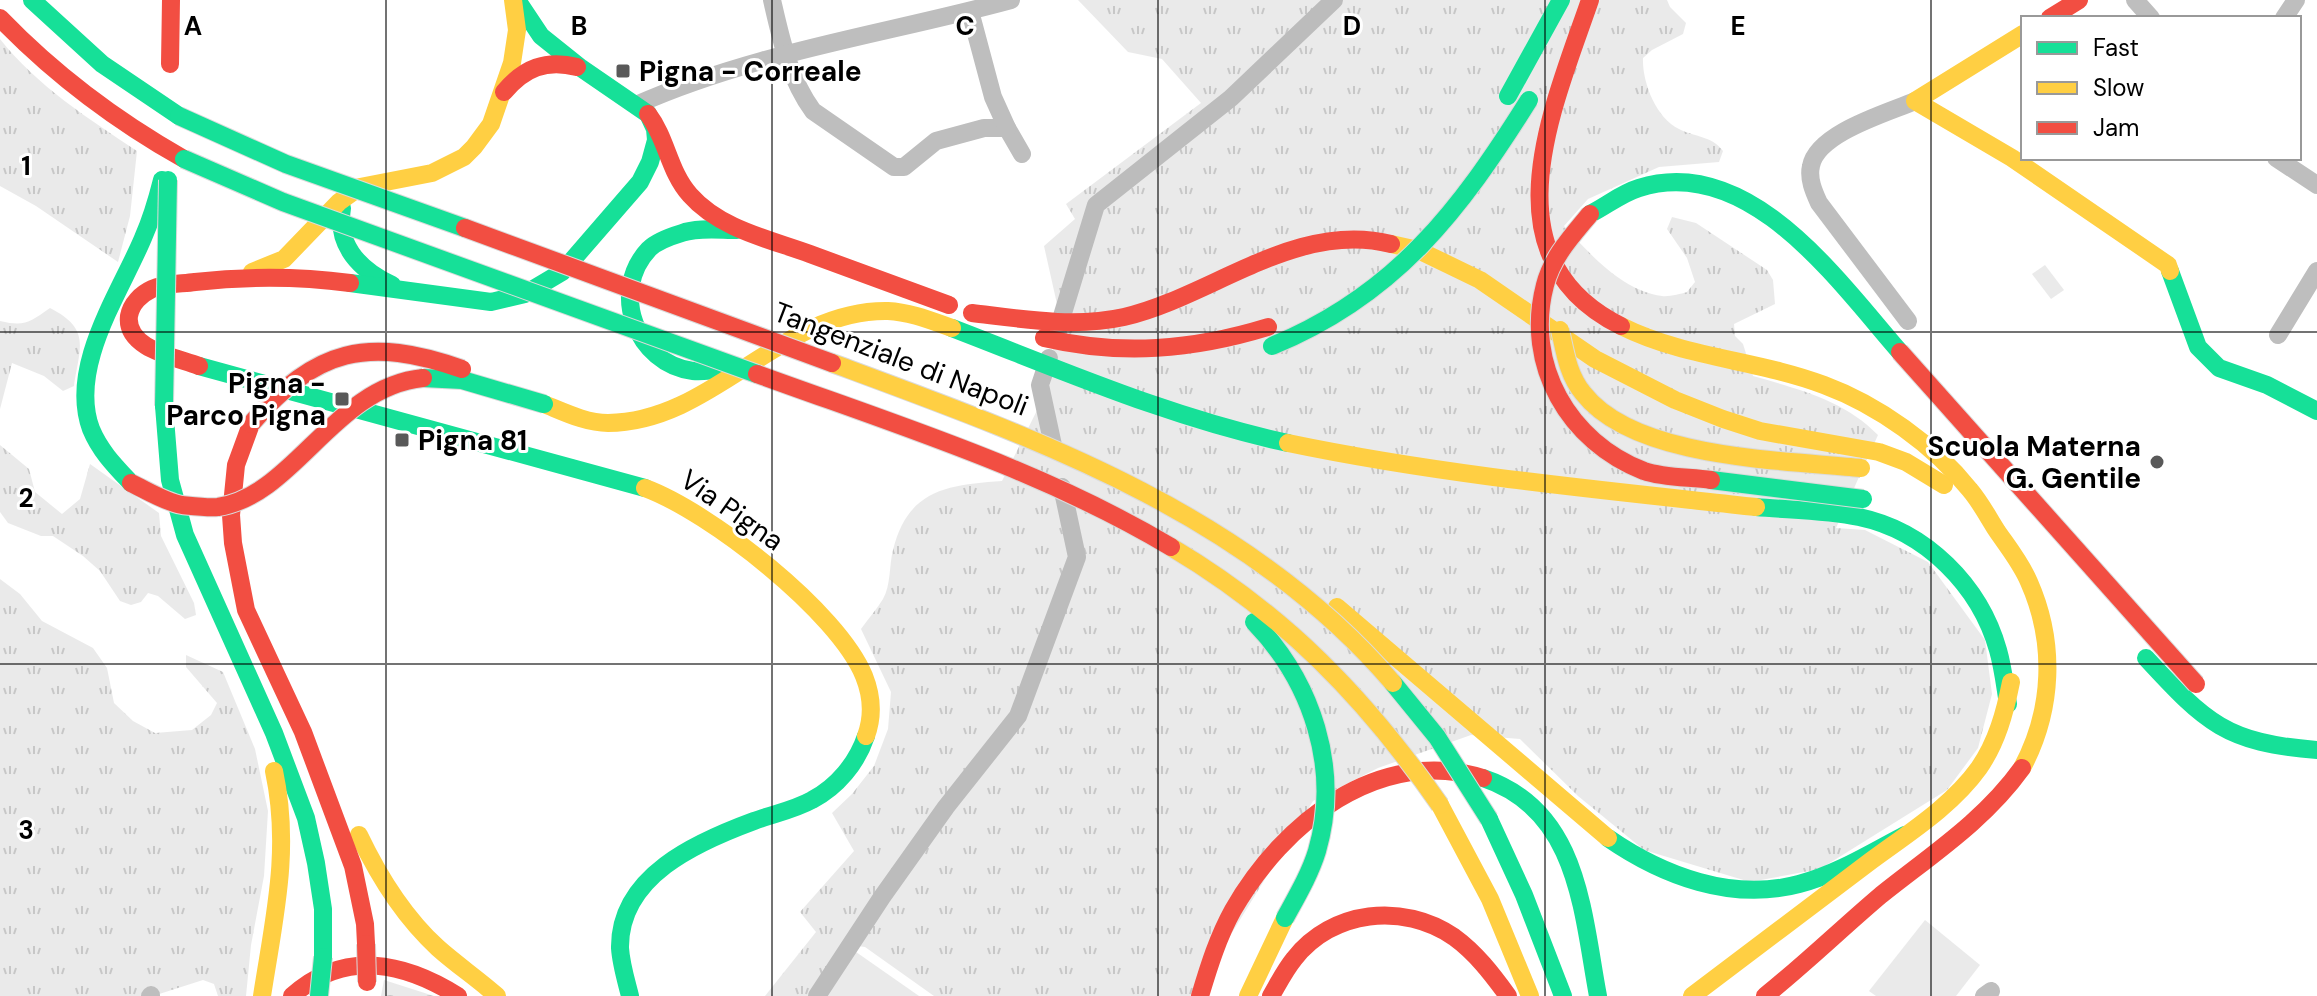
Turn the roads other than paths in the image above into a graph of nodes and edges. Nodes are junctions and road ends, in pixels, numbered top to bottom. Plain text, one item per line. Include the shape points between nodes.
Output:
1 (32, 0) edge
2 (171, 0) edge
3 (515, 0) edge
4 (772, 0) edge
5 (1011, 0) edge
6 (1561, 0) edge
7 (1584, 0) edge
8 (1590, 0) edge
9 (2079, 0) edge
10 (2135, 0) edge
11 (970, 11) junction
12 (2053, 16) edge
13 (2149, 16) edge
14 (0, 18) edge
15 (2021, 35) edge
16 (785, 54) junction
17 (170, 64) dead end
18 (581, 68) junction
19 (500, 98) junction
20 (1915, 101) junction
21 (1501, 108) dead end
22 (642, 109) junction
23 (1839, 113) dead end
24 (1007, 128) junction
25 (1852, 128) junction
26 (1022, 154) dead end
27 (2279, 160) edge
28 (2317, 185) edge
29 (1445, 189) dead end
30 (349, 194) junction
31 (746, 231) junction
32 (1792, 258) dead end
33 (2317, 271) edge
34 (234, 278) junction
35 (412, 291) junction
36 (972, 313) junction
37 (1908, 321) dead end
38 (2278, 335) dead end
39 (1009, 349) junction
40 (1259, 351) dead end
41 (763, 357) junction
42 (1111, 369) dead end
43 (544, 404) junction
44 (2317, 411) edge
45 (1949, 502) dead end
46 (1884, 503) dead end
47 (1172, 505) junction
48 (1861, 508) junction
49 (1969, 516) dead end
50 (1124, 520) junction
51 (2005, 544) junction
52 (2004, 615) dead end
53 (2136, 647) dead end
54 (2008, 704) junction
55 (267, 728) junction
56 (302, 730) junction
57 (2308, 730) dead end
58 (2317, 750) edge
59 (1905, 835) junction
60 (366, 989) edge
61 (262, 996) edge
62 (292, 996) edge
63 (319, 996) edge
64 (458, 996) edge
65 (497, 996) edge
66 (630, 996) edge
67 (1200, 996) edge
68 (1248, 996) edge
69 (1271, 996) edge
70 (1508, 996) edge
71 (1530, 996) edge
72 (1563, 996) edge
73 (1598, 996) edge
74 (1692, 996) edge
75 (1765, 996) edge

1 - 47 main road, Tangenziale di Napoli, bridge via 102,64 179,116 273,159 990,423
2 - 17 main road
3 - 18 main road, Via Pigna via 541,36
3 - 19 main road, Via Pigna via 515,48
4 - 16 street
5 - 11 street
6 - 21 main road
7 - 40 main road, bridge via 1481,176 1409,260 1343,311
8 - 51 main road via 1540,164 1538,211 1555,265 1585,303 1630,333 1776,371 1839,391 1873,409 1968,487
9 - 12 main road
10 - 13 street
11 - 16 street
11 - 24 street via 993,97
14 - 50 main road, bridge via 89,100 184,159 308,211 979,457
15 - 20 main road
16 - 22 street via 661,94
16 - 24 street via 813,111 894,167 904,167 936,141 984,128
18 - 19 main road, Via Pigna via 562,62 529,68
18 - 22 main road, Via Pigna
19 - 30 main road, Via Pigna via 483,136 464,157 418,177 371,184
20 - 25 street
20 - 44 main road via 2012,158 2168,265 2198,347 2219,368
22 - 31 main road via 662,131 673,171 691,198 713,216
22 - 35 main road, Via Pigna via 656,140 646,172 562,272 525,294 491,302
23 - 25 street
24 - 26 street
25 - 37 street via 1816,153 1813,190
27 - 28 street
29 - 36 main road via 1379,260 1324,300 1268,327 1222,340 1161,350 1109,349 1049,339
30 - 34 main road, Via Pigna via 284,259
30 - 35 main road, Via Pigna via 339,228 348,250 374,276
31 - 36 main road
31 - 41 main road, bridge via 689,229 653,246 633,274 629,313 639,337 659,358 681,369 726,369
32 - 45 main road, bridge via 1749,221 1723,209 1693,201 1652,202 1627,212 1579,255 1566,282 1559,322 1567,364 1598,409 1641,436 1671,445 1861,468 1914,482
33 - 38 street
34 - 35 main road, Via Pigna via 315,278
34 - 66 main road, Via Pigna via 146,291 130,310 133,338 217,373 623,480 679,502 731,537 805,601 860,667 870,698 870,730 843,777 811,801 682,853 640,888 621,935
36 - 51 main road, bridge via 1070,325 1093,322 1144,311 1303,248 1374,240 1420,252 1470,274 1596,360 1678,401 1759,430 1899,458 1964,501
39 - 41 main road via 922,317 868,311 822,324
39 - 42 main road
39 - 48 main road via 1184,416 1339,453 1608,492
41 - 43 main road, bridge via 674,408 629,422 592,421
43 - 55 main road, bridge via 451,378 414,379 362,400 269,485 241,500 187,506 156,498 110,463 94,438 85,390 95,339 165,180 165,439 177,510
43 - 56 main road, bridge via 444,361 405,351 369,351 299,375 251,424 236,465 233,543 246,610
46 - 48 main road
47 - 59 main road, bridge via 1256,548 1323,594 1628,853 1666,871 1709,885 1782,888 1840,868
47 - 72 main road, Tangenziale di Napoli, bridge via 1288,585 1373,662 1439,741 1489,819
48 - 54 main road via 1930,548 1959,577 1998,646
48 - 57 main road, bridge via 1647,472 1615,458 1584,435 1549,382 1538,320 1553,261 1590,214 1622,193 1666,181 1695,181 1759,205 1785,225 2211,699 2262,726
49 - 51 main road
50 - 68 main road, bridge via 1256,624 1277,647 1316,723 1323,758 1322,828 1314,860
50 - 71 main road, bridge via 1234,586 1327,665 1387,729 1440,805 1477,872
51 - 75 main road via 2029,581 2047,650 2044,711 2025,762 2008,789 1973,822
52 - 54 main road via 2010,635
53 - 58 main road via 2199,714 2222,730 2255,743
54 - 59 main road via 1979,768
55 - 61 main road via 284,848
55 - 63 main road, bridge via 305,810 319,868 324,911
56 - 60 main road, bridge via 353,866 365,924
56 - 65 main road via 402,911
59 - 74 main road
62 - 64 main road via 345,967 380,964 418,973
67 - 73 main road via 1214,945 1240,894 1302,824 1327,804 1382,778 1436,770 1503,784 1549,824 1574,879
69 - 70 main road via 1290,962 1317,936 1350,920 1385,914 1418,918 1462,940

